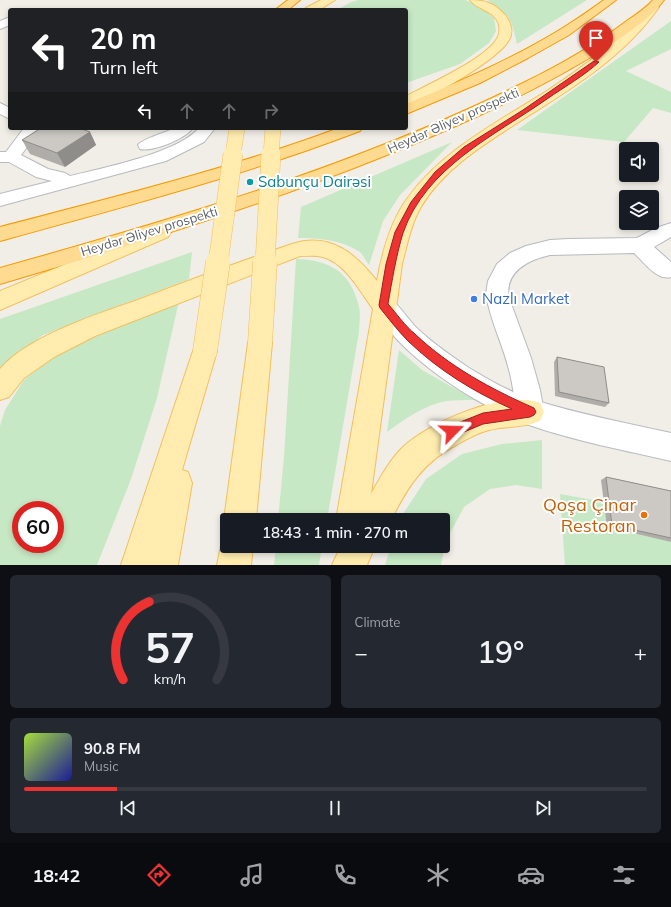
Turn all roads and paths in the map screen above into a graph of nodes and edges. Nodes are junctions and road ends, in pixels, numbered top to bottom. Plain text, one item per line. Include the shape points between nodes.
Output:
1 (295, 0) edge
2 (330, 0) edge
3 (475, 0) edge
4 (611, 0) edge
5 (656, 3) edge
6 (284, 8) edge
7 (314, 8) edge
8 (0, 29) edge
9 (0, 33) edge
10 (408, 101) edge
11 (408, 107) edge
12 (31, 130) edge
13 (182, 130) edge
14 (205, 130) edge
15 (237, 130) edge
16 (273, 130) edge
17 (349, 130) edge
18 (146, 145) dead end
19 (5, 157) edge
20 (67, 183) junction
21 (0, 200) edge
22 (193, 218) junction
23 (671, 230) edge
24 (4, 233) edge
25 (639, 244) junction
26 (666, 270) dead end
27 (0, 276) edge
28 (0, 301) edge
29 (383, 305) junction
30 (204, 351) junction
31 (0, 388) edge
32 (530, 412) junction
33 (671, 447) edge
34 (241, 513) edge
35 (353, 513) edge
36 (378, 513) edge
37 (235, 553) edge
38 (347, 553) edge
39 (355, 553) edge
40 (138, 565) edge
41 (161, 565) edge
42 (234, 565) edge
43 (345, 565) edge
44 (349, 565) edge

1 - 6 highway
2 - 7 main road
3 - 10 main road via 490,7 503,20 503,40 478,62
4 - 11 highway, Heydər Əliyev prospekti via 565,32 523,55 475,80
5 - 22 highway, Heydər Əliyev prospekti via 607,41 500,100 386,151
5 - 29 main road via 618,45 525,112 466,149 438,173 413,204 402,225
8 - 9 street
12 - 19 street
13 - 18 street
14 - 20 street via 198,139 177,150
15 - 30 main road, bridge
16 - 34 main road, bridge via 260,343
17 - 24 highway via 158,192
19 - 20 street via 42,173 59,177
20 - 21 street
22 - 27 highway, Heydər Əliyev prospekti
22 - 28 main road
23 - 25 street
25 - 26 street
25 - 32 street via 540,250 524,254 512,262 500,276 497,288 499,302 524,374 529,392
29 - 31 main road via 358,272 341,256 316,248 299,249 44,349 15,370
29 - 32 street via 410,337 433,357 490,394
29 - 35 main road
30 - 40 main road
30 - 41 main road
32 - 33 street
32 - 36 main road via 483,419 452,431 413,458
37 - 42 main road
38 - 43 main road
39 - 44 main road

